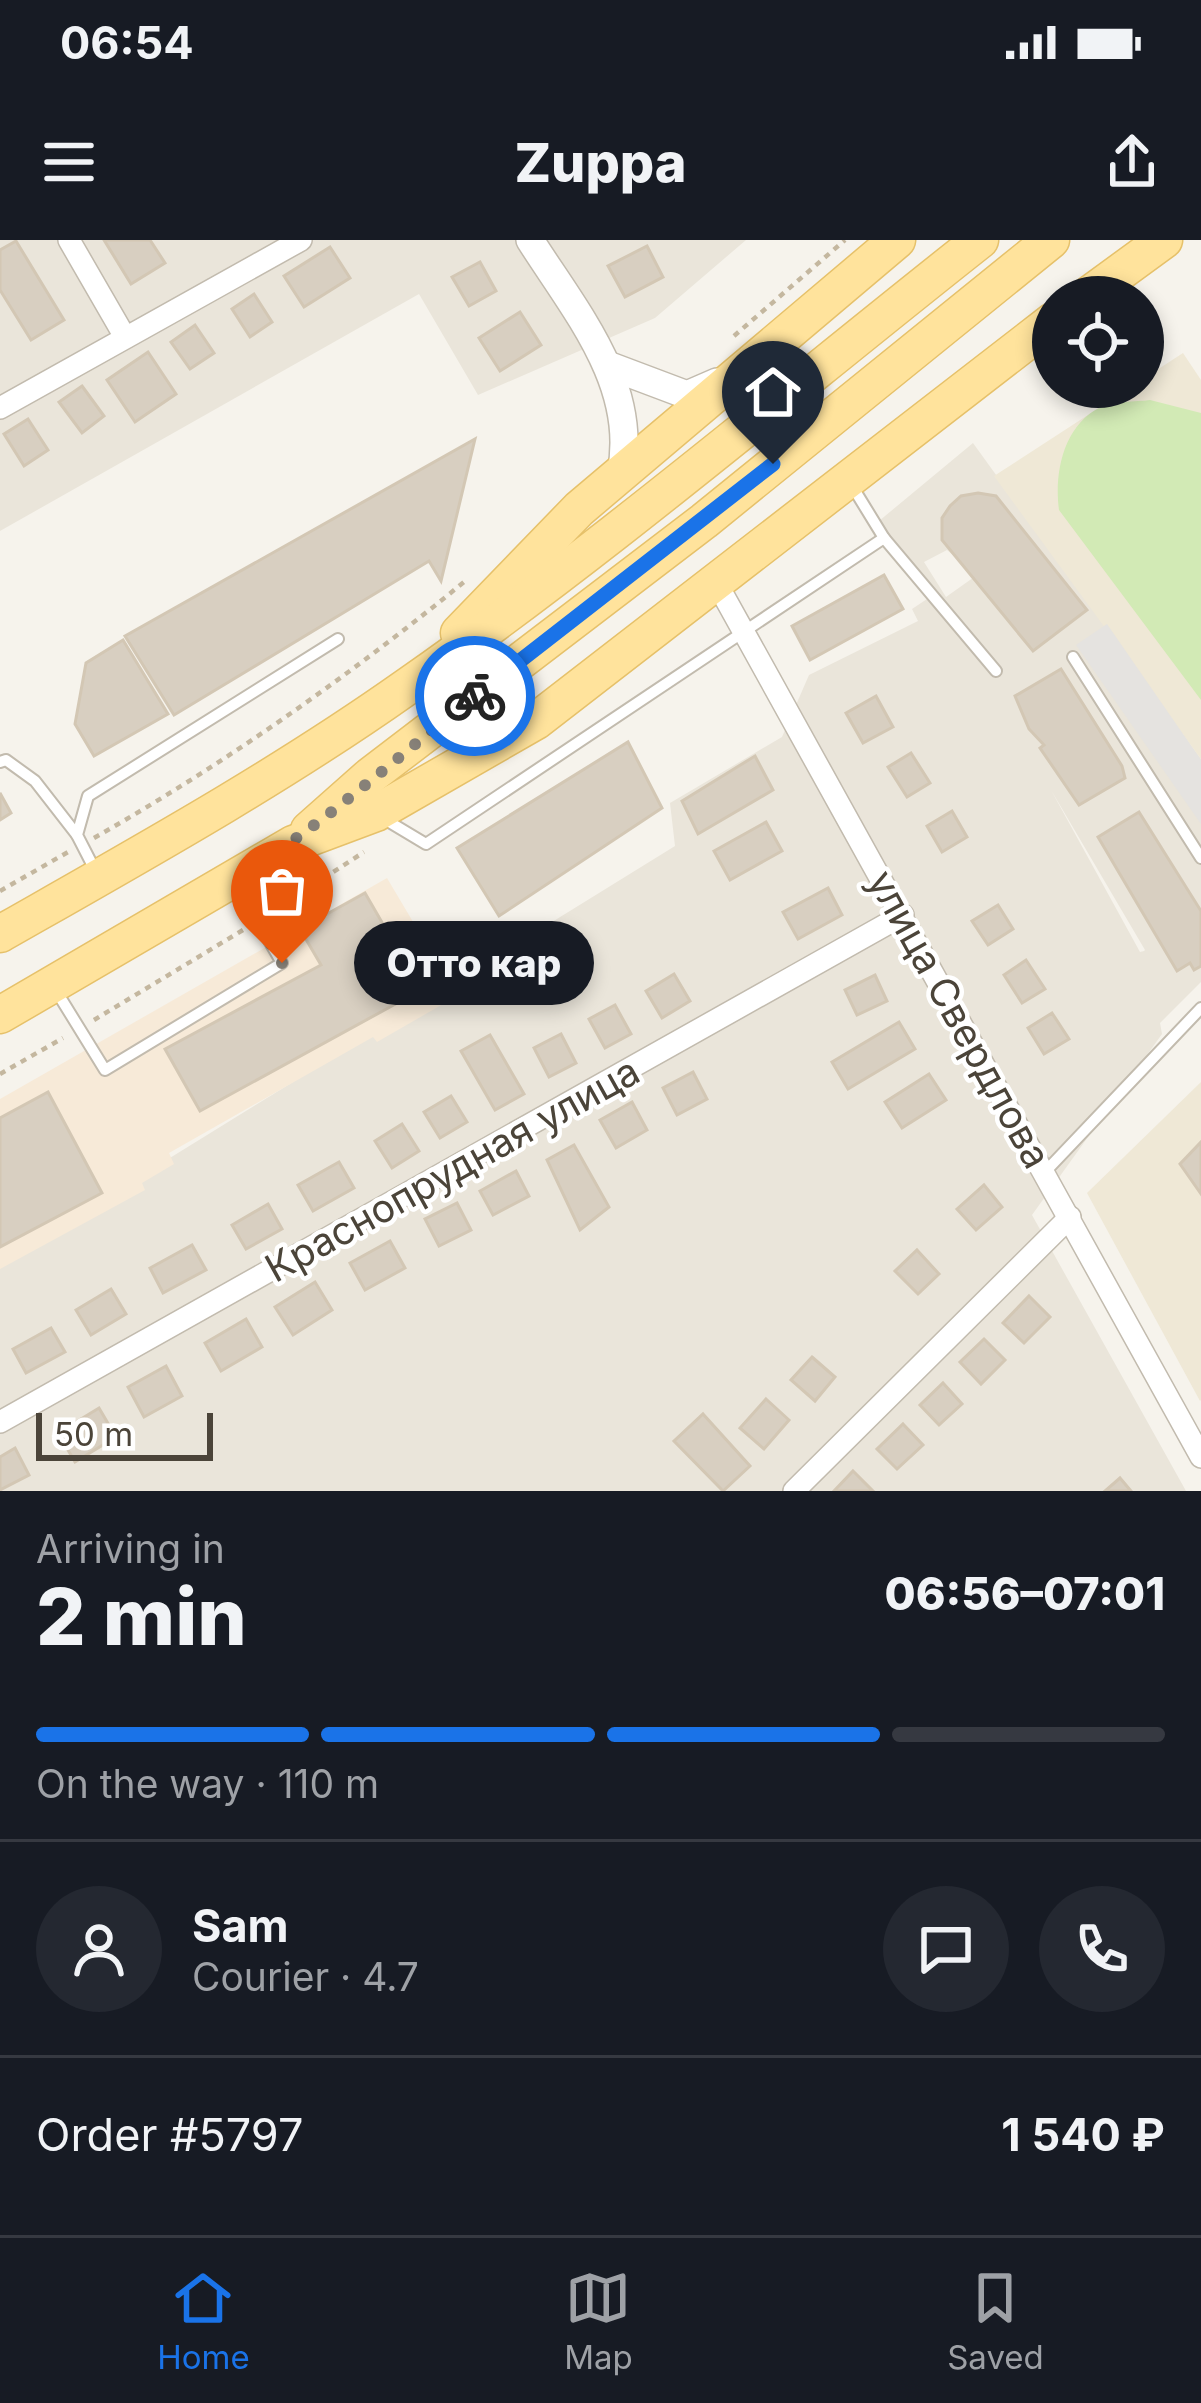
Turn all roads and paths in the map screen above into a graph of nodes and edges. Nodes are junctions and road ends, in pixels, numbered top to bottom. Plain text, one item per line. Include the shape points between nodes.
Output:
1 (69, 240) edge
2 (301, 240) edge
3 (530, 240) edge
4 (897, 240) edge
5 (980, 240) edge
6 (1051, 240) edge
7 (1164, 240) edge
8 (1115, 276) edge
9 (1032, 337) edge
10 (124, 338) junction
11 (610, 366) junction
12 (737, 374) junction
13 (0, 407) edge
14 (621, 473) junction
15 (836, 489) junction
16 (884, 538) junction
17 (467, 580) dead end
18 (716, 583) junction
19 (743, 629) junction
20 (338, 640) dead end
21 (1073, 657) dead end
22 (996, 670) dead end
23 (422, 676) junction
24 (0, 762) edge
25 (376, 813) junction
26 (80, 840) junction
27 (293, 844) junction
28 (1201, 858) edge
29 (99, 878) junction
30 (233, 879) junction
31 (0, 891) edge
32 (903, 915) junction
33 (5, 928) edge
34 (53, 986) junction
35 (1201, 1008) edge
36 (0, 1015) edge
37 (1044, 1173) junction
38 (1070, 1217) junction
39 (0, 1422) edge
40 (1200, 1454) edge
41 (794, 1491) edge

1 - 10 street
2 - 10 street
3 - 11 street
4 - 12 main road
5 - 23 main road
6 - 27 main road
7 - 8 main road
9 - 15 main road
10 - 13 street
11 - 12 street via 687,395
11 - 14 street via 625,430
12 - 14 main road
14 - 23 main road via 495,589
15 - 16 lane via 857,494
15 - 18 main road
16 - 19 lane
16 - 22 lane
17 - 26 path via 283,718
18 - 19 street, улица Свердлова
18 - 25 main road via 536,721
19 - 25 lane via 425,844
19 - 32 street, улица Свердлова
20 - 26 lane via 88,796
21 - 28 lane
23 - 29 main road
24 - 26 lane via 35,781
25 - 27 main road
26 - 29 lane
26 - 31 path
27 - 30 main road
29 - 33 main road
30 - 34 main road
30 - 34 lane via 282,963 105,1070
32 - 37 street, улица Свердлова
32 - 39 street, Краснопрудная улица
34 - 36 main road
35 - 37 lane
37 - 38 street, улица Свердлова
38 - 40 street, улица Свердлова
38 - 41 street

